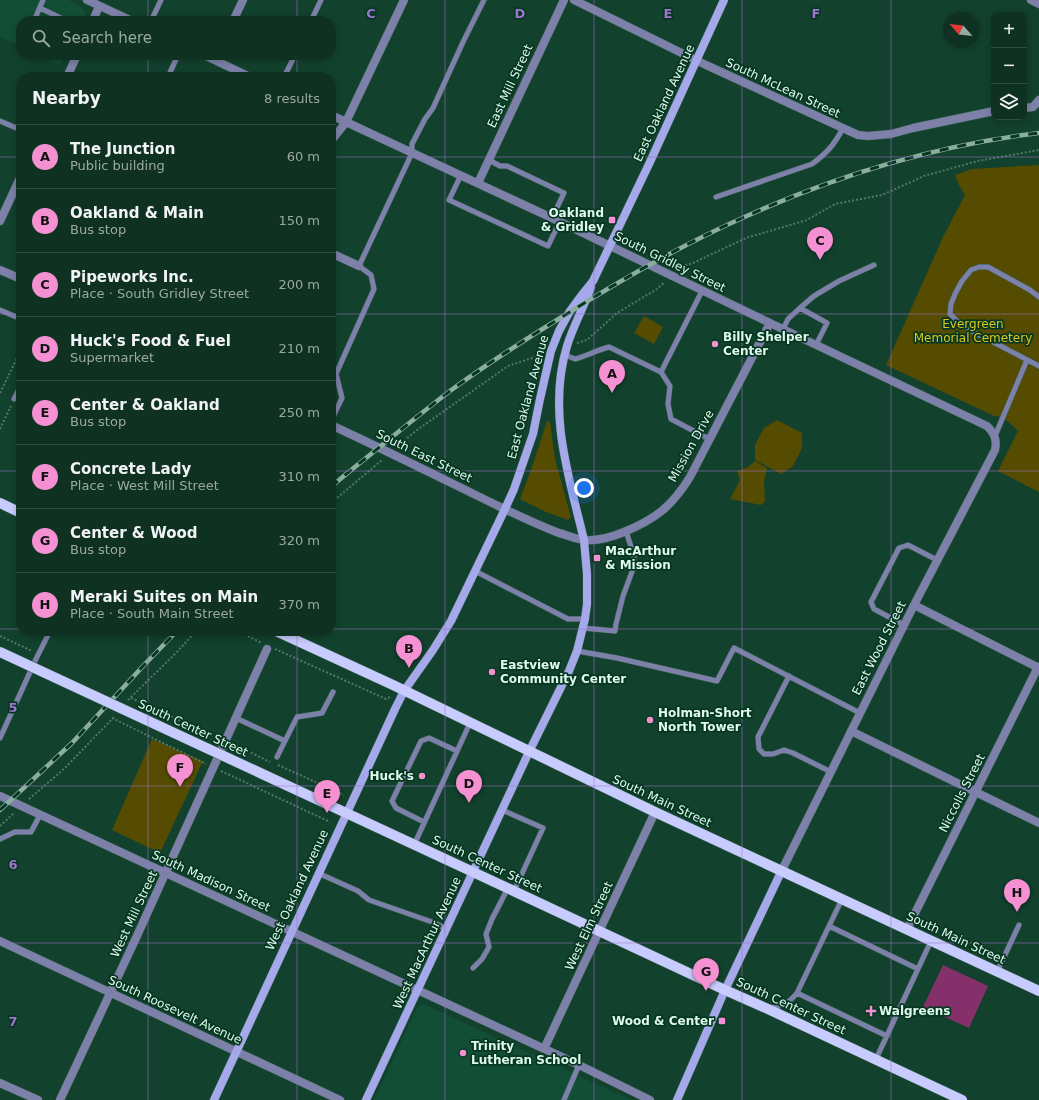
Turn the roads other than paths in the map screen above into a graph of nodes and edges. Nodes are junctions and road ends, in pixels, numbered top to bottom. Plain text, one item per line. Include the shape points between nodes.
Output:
1 (43, 0) edge
2 (87, 0) edge
3 (161, 0) edge
4 (243, 0) edge
5 (321, 0) edge
6 (404, 0) edge
7 (484, 0) edge
8 (564, 0) edge
9 (574, 0) edge
10 (724, 0) edge
11 (1031, 0) edge
12 (1039, 4) edge
13 (100, 6) junction
14 (40, 8) junction
15 (36, 16) edge
16 (57, 16) edge
17 (95, 16) edge
18 (121, 16) edge
19 (153, 16) edge
20 (235, 16) edge
21 (313, 16) edge
22 (74, 60) edge
23 (176, 60) edge
24 (220, 60) edge
25 (292, 60) edge
26 (696, 60) junction
27 (69, 72) edge
28 (170, 72) edge
29 (241, 72) edge
30 (286, 72) edge
31 (1039, 100) edge
32 (1028, 107) edge
33 (991, 112) edge
34 (336, 117) edge
35 (0, 121) edge
36 (346, 122) junction
37 (16, 128) edge
38 (843, 128) junction
39 (336, 135) edge
40 (412, 153) junction
41 (489, 160) junction
42 (461, 175) junction
43 (478, 183) junction
44 (16, 187) edge
45 (716, 197) dead end
46 (556, 219) junction
47 (0, 221) edge
48 (610, 246) junction
49 (336, 255) edge
50 (874, 265) dead end
51 (359, 266) junction
52 (0, 270) edge
53 (16, 278) edge
54 (593, 281) junction
55 (702, 290) junction
56 (1039, 297) edge
57 (800, 308) junction
58 (0, 310) edge
59 (16, 317) edge
60 (770, 323) junction
61 (783, 329) junction
62 (816, 345) junction
63 (565, 355) junction
64 (1027, 360) junction
65 (1039, 366) edge
66 (661, 372) junction
67 (336, 374) edge
68 (336, 374) edge
69 (16, 394) edge
70 (12, 401) road end
71 (336, 411) edge
72 (336, 428) edge
73 (995, 436) junction
74 (709, 439) junction
75 (0, 503) edge
76 (16, 509) edge
77 (505, 509) junction
78 (626, 531) junction
79 (584, 540) junction
80 (937, 560) junction
81 (475, 571) junction
82 (914, 605) junction
83 (584, 624) junction
84 (904, 625) junction
85 (47, 636) edge
86 (287, 636) edge
87 (269, 647) road end
88 (577, 651) junction
89 (0, 652) edge
90 (1038, 667) edge
91 (789, 676) junction
92 (404, 691) junction
93 (333, 692) dead end
94 (860, 713) junction
95 (236, 718) junction
96 (470, 723) junction
97 (851, 731) junction
98 (0, 738) edge
99 (285, 741) junction
100 (457, 750) junction
101 (529, 752) junction
102 (277, 757) dead end
103 (831, 772) junction
104 (975, 792) junction
105 (0, 796) edge
106 (502, 810) junction
107 (655, 812) junction
108 (40, 814) junction
109 (346, 814) junction
110 (424, 822) junction
111 (1039, 823) edge
112 (0, 839) edge
113 (414, 844) junction
114 (782, 870) junction
115 (473, 872) junction
116 (165, 873) junction
117 (318, 873) junction
118 (511, 889) junction
119 (842, 899) junction
120 (1019, 925) dead end
121 (829, 926) junction
122 (446, 929) junction
123 (907, 929) junction
124 (599, 931) junction
125 (291, 932) junction
126 (0, 941) edge
127 (931, 941) junction
128 (474, 968) dead end
129 (918, 969) junction
130 (997, 972) junction
131 (725, 990) junction
132 (418, 991) junction
133 (1039, 991) edge
134 (110, 993) junction
135 (797, 993) junction
136 (768, 1009) junction
137 (887, 1036) junction
138 (544, 1049) junction
139 (236, 1052) junction
140 (876, 1059) junction
141 (579, 1065) junction
142 (0, 1082) edge
143 (38, 1100) edge
144 (60, 1100) edge
145 (214, 1100) edge
146 (340, 1100) edge
147 (366, 1100) edge
148 (564, 1100) edge
149 (650, 1100) edge
150 (677, 1100) edge
151 (962, 1100) edge

1 - 14 lane
2 - 13 street
3 - 19 lane
4 - 20 street
5 - 21 lane
6 - 36 street
7 - 40 lane via 433,108 412,144
8 - 41 street, East Mill Street
9 - 26 street, South McLean Street
10 - 26 main road, East Oakland Avenue
11 - 12 street
13 - 17 street
13 - 18 street
14 - 15 lane
14 - 16 lane
22 - 27 street
23 - 28 lane
24 - 29 street
25 - 30 lane
26 - 38 street, South McLean Street
26 - 48 main road, East Oakland Avenue
31 - 32 street
33 - 38 street, South McLean Street via 891,134 858,135
34 - 36 street, South Gridley Street
35 - 37 lane
36 - 39 street
36 - 40 street, South Gridley Street
38 - 45 lane via 835,142 812,164
40 - 42 street, South Gridley Street
40 - 51 lane
41 - 43 street, East Mill Street
41 - 46 lane via 564,193
42 - 43 street, South Gridley Street
42 - 46 lane via 449,200 548,246
43 - 46 street, South Gridley Street
44 - 47 street
46 - 48 street, South Gridley Street
48 - 54 main road, East Oakland Avenue
48 - 55 street, South Gridley Street
49 - 51 street
50 - 57 lane via 839,281
51 - 68 lane via 371,275 374,289
52 - 53 street
54 - 63 main road, West MacArthur Avenue
54 - 77 main road, East Oakland Avenue via 570,311 551,351 533,434
55 - 60 street, South Gridley Street
55 - 66 lane
56 - 64 lane via 988,267 979,267 971,270 962,281 951,304 950,314 957,321
57 - 61 lane via 788,319
57 - 62 lane via 827,323
58 - 59 lane
60 - 61 street, South Gridley Street
60 - 74 street, Mission Drive
61 - 62 street, South Gridley Street
62 - 73 street, South Gridley Street via 987,426
63 - 66 lane via 575,359 609,347
63 - 79 main road, West MacArthur Avenue via 559,393 560,430
64 - 65 lane
64 - 73 lane
66 - 74 lane via 670,386 668,404 671,419
67 - 71 lane via 342,398
69 - 70 lane
72 - 77 street, South East Street
73 - 80 street, East Wood Street via 995,450
74 - 78 street, Mission Drive via 684,487 650,520
75 - 76 main road
77 - 79 street, Mission Drive via 537,524
77 - 81 main road, East Oakland Avenue
78 - 79 street, Mission Drive
78 - 83 lane via 634,556 633,569 623,596 615,631
79 - 83 main road, West MacArthur Avenue via 587,604
80 - 82 street, East Wood Street
80 - 84 lane via 908,545 898,548 871,602 874,609
81 - 83 lane via 568,619
81 - 92 main road, East Oakland Avenue via 451,621
82 - 84 street, East Wood Street
82 - 90 street
83 - 88 main road, West MacArthur Avenue
84 - 94 street, East Wood Street
85 - 98 lane
86 - 92 main road, South Main Street
87 - 95 street, West Mill Street
88 - 91 lane via 717,681 734,648
88 - 101 main road, West MacArthur Avenue
89 - 109 main road, South Center Street, bridge
90 - 104 street, Niccolls Street
91 - 94 lane
91 - 103 lane via 758,737 759,749 764,754 784,750
92 - 96 main road, South Main Street
92 - 109 main road, West Oakland Avenue
93 - 99 lane via 322,713 297,717
94 - 97 street, East Wood Street
95 - 99 lane
95 - 116 street, West Mill Street
96 - 100 lane
96 - 101 main road, South Main Street
97 - 103 street, East Wood Street
97 - 104 street
99 - 102 lane
100 - 110 lane
100 - 110 lane via 429,738 421,741 392,801 396,808
101 - 106 main road, West MacArthur Avenue
101 - 107 main road, South Main Street
103 - 114 street, East Wood Street
104 - 111 street
104 - 123 street, Niccolls Street
105 - 108 street, South Madison Street
106 - 115 main road, West MacArthur Avenue
106 - 118 lane via 543,828
107 - 114 main road, South Main Street
107 - 124 street, West Elm Street
108 - 112 lane via 31,832 15,832
108 - 116 street, South Madison Street
109 - 113 main road, South Center Street
109 - 117 main road, West Oakland Avenue
110 - 113 lane
113 - 115 main road, South Center Street
114 - 119 main road, South Main Street
114 - 131 main road
115 - 118 main road, South Center Street
115 - 122 main road, West MacArthur Avenue
116 - 125 street, South Madison Street
116 - 134 street, West Mill Street
117 - 122 lane via 358,891 369,900
117 - 125 main road, West Oakland Avenue
118 - 124 main road, South Center Street
118 - 128 lane via 492,919 486,934 489,947
119 - 121 lane
119 - 123 main road, South Main Street
120 - 130 lane
121 - 129 lane
121 - 135 lane
122 - 132 main road, West MacArthur Avenue
123 - 127 main road, South Main Street
124 - 131 main road, South Center Street
124 - 138 street, West Elm Street
125 - 132 street, South Madison Street
125 - 139 main road, West Oakland Avenue
126 - 134 street, South Roosevelt Avenue
127 - 129 lane
127 - 130 main road, South Main Street
129 - 137 lane
130 - 133 main road, South Main Street
131 - 136 main road, South Center Street
131 - 150 main road
132 - 138 street, South Madison Street
132 - 147 main road, West MacArthur Avenue
134 - 139 street, South Roosevelt Avenue
134 - 144 street, West Mill Street
135 - 136 lane via 783,1006
135 - 137 lane
136 - 140 main road, South Center Street
137 - 140 lane
138 - 141 street, South Madison Street
139 - 145 main road, West Oakland Avenue
139 - 146 street, South Roosevelt Avenue
140 - 151 main road, South Center Street
141 - 148 lane
141 - 149 street, South Madison Street
142 - 143 street

